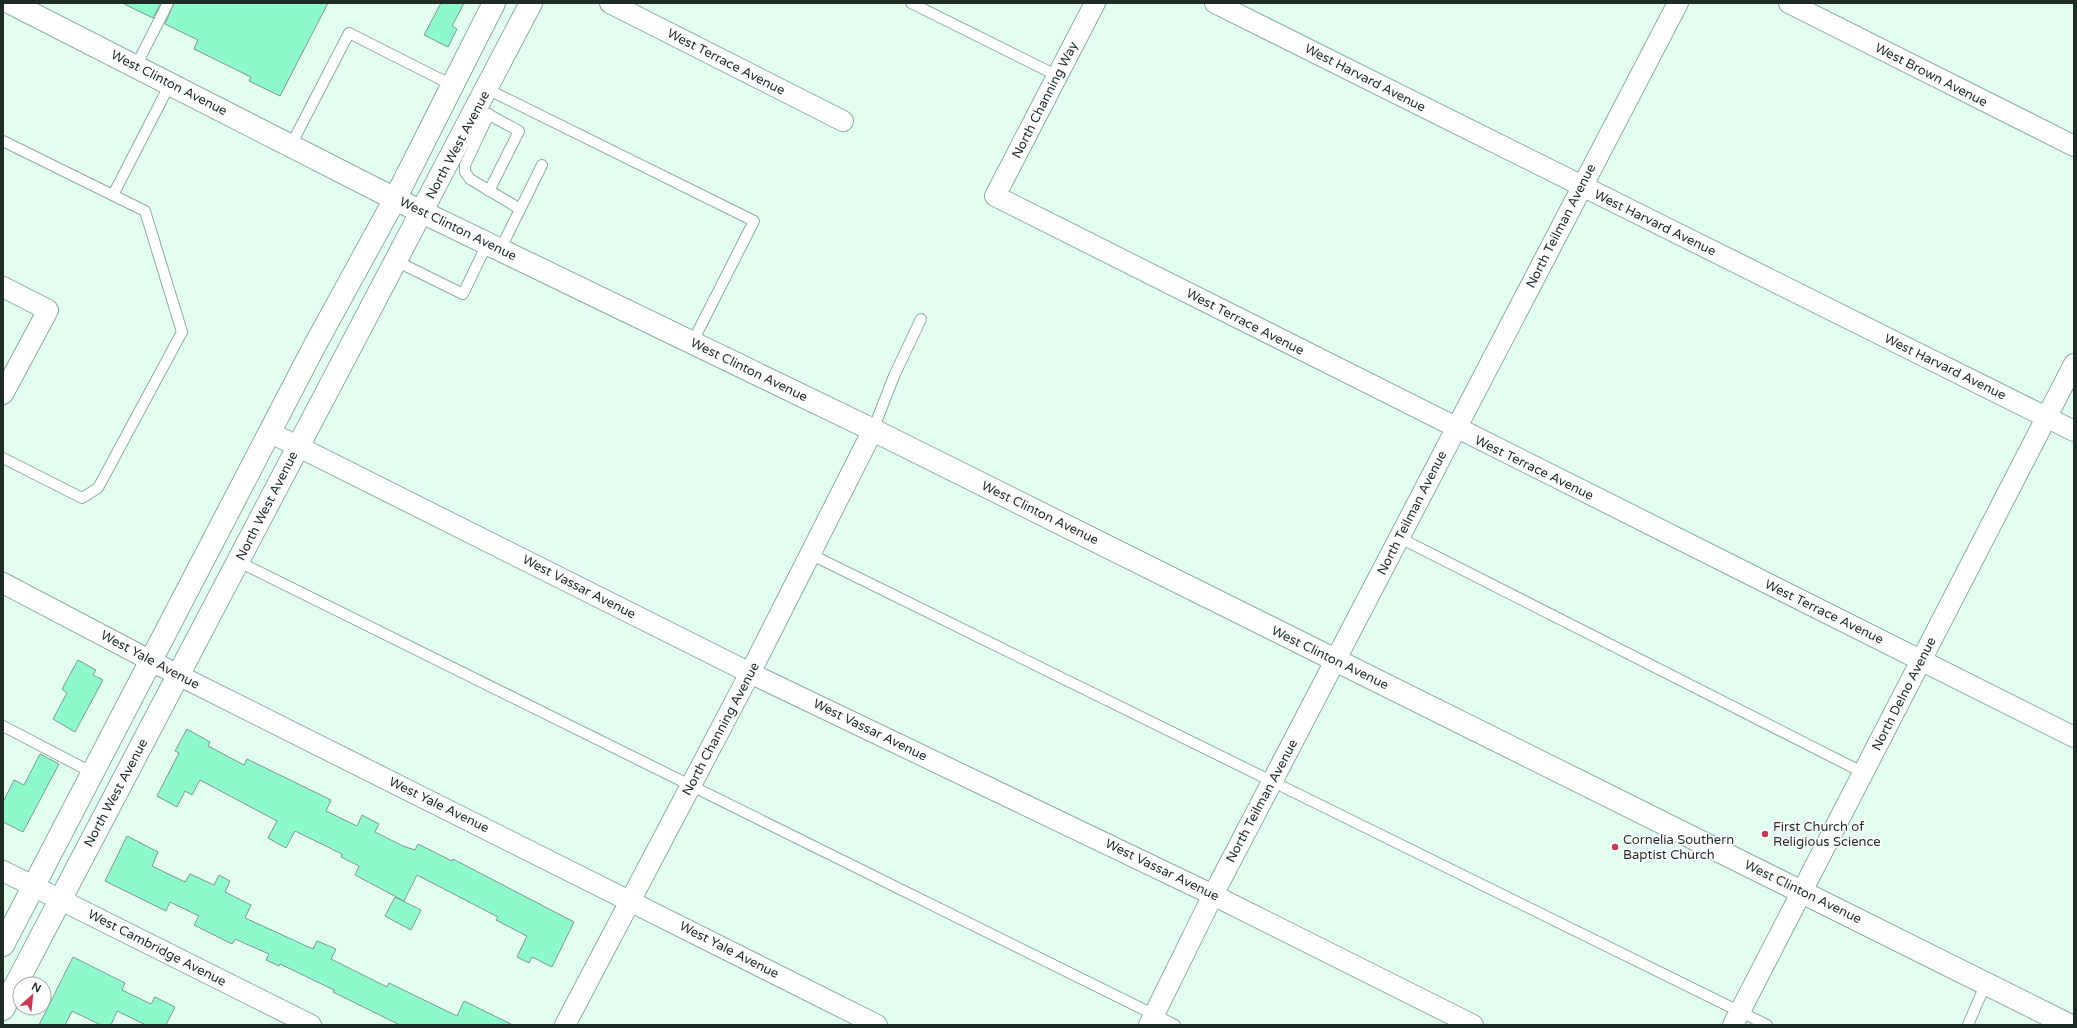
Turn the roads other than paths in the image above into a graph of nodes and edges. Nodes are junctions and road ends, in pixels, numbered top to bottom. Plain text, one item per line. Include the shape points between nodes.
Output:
1 (11, 3) edge
2 (168, 3) edge
3 (494, 3) edge
4 (531, 3) edge
5 (610, 3) edge
6 (911, 3) edge
7 (1095, 3) edge
8 (1215, 3) edge
9 (1678, 3) edge
10 (1789, 3) edge
11 (136, 66) junction
12 (1058, 76) junction
13 (170, 84) junction
14 (452, 85) junction
15 (487, 89) junction
16 (483, 111) junction
17 (843, 121) dead end
18 (3, 141) edge
19 (291, 145) junction
20 (2074, 146) edge
21 (542, 165) dead end
22 (1582, 186) junction
23 (489, 191) junction
24 (113, 195) junction
25 (995, 196) joint
26 (394, 199) junction
27 (520, 209) junction
28 (422, 212) junction
29 (493, 247) junction
30 (396, 261) junction
31 (3, 287) edge
32 (921, 319) dead end
33 (692, 343) junction
34 (2074, 364) edge
35 (3, 394) edge
36 (2046, 417) junction
37 (1456, 429) junction
38 (873, 430) junction
39 (2074, 431) edge
40 (269, 432) junction
41 (297, 446) junction
42 (3, 458) edge
43 (1400, 538) junction
44 (810, 554) junction
45 (239, 562) junction
46 (3, 583) edge
47 (1921, 660) junction
48 (150, 661) junction
49 (1336, 661) junction
50 (750, 673) junction
51 (178, 676) junction
52 (3, 726) edge
53 (2074, 737) edge
54 (1864, 772) junction
55 (93, 773) junction
56 (1272, 782) junction
57 (691, 785) junction
58 (3, 871) edge
59 (33, 886) junction
60 (1803, 892) junction
61 (1213, 895) junction
62 (60, 900) junction
63 (630, 900) junction
64 (3, 945) edge
65 (1986, 983) junction
66 (3, 1009) edge
67 (1737, 1018) edge
68 (1151, 1020) edge
69 (310, 1025) edge
70 (564, 1025) edge
71 (877, 1025) edge
72 (1175, 1025) edge
73 (1473, 1025) edge
74 (1767, 1025) edge
75 (1968, 1025) edge
76 (2069, 1025) edge

1 - 11 main road, West Clinton Avenue
2 - 11 lane
3 - 14 main road
4 - 15 main road, North West Avenue
5 - 17 street, West Terrace Avenue
6 - 12 lane
7 - 12 street, North Channing Way
8 - 22 street, West Harvard Avenue
9 - 22 street, North Teilman Avenue
10 - 20 street, West Brown Avenue
11 - 13 main road, West Clinton Avenue
12 - 25 street, North Channing Way
13 - 19 main road, West Clinton Avenue
13 - 24 lane
14 - 19 lane via 348,33
14 - 26 main road
15 - 16 main road, North West Avenue
15 - 33 lane via 754,221
16 - 23 lane via 465,172 470,179
16 - 23 lane via 520,131
16 - 28 main road, North West Avenue
18 - 24 lane
19 - 26 main road, West Clinton Avenue
21 - 27 lane
22 - 36 street, West Harvard Avenue
22 - 37 street, North Teilman Avenue
23 - 27 lane
24 - 42 lane via 145,211 182,332 98,488 82,498
25 - 37 street, West Terrace Avenue
26 - 28 main road, West Clinton Avenue
26 - 40 main road
27 - 29 lane
28 - 29 main road, West Clinton Avenue
28 - 30 main road, North West Avenue
29 - 30 lane via 463,294
29 - 33 main road, West Clinton Avenue
30 - 41 main road, North West Avenue
31 - 35 street via 48,310
32 - 38 lane via 894,376
33 - 38 main road, West Clinton Avenue
34 - 36 street, North Delno Avenue
36 - 39 street, West Harvard Avenue
36 - 47 street, North Delno Avenue
37 - 43 street, North Teilman Avenue
37 - 47 street, West Terrace Avenue
38 - 44 street, North Channing Avenue
38 - 49 main road, West Clinton Avenue
40 - 41 street, West Vassar Avenue
40 - 48 main road
41 - 45 main road, North West Avenue
41 - 50 street, West Vassar Avenue
43 - 49 street, North Teilman Avenue
43 - 54 lane
44 - 50 street, North Channing Avenue
44 - 56 lane
45 - 51 main road, North West Avenue
45 - 57 lane
46 - 48 street, West Yale Avenue
47 - 53 street, West Terrace Avenue
47 - 54 street, North Delno Avenue
48 - 51 street, West Yale Avenue
48 - 55 main road
49 - 56 street, North Teilman Avenue
49 - 60 main road, West Clinton Avenue
50 - 57 street, North Channing Avenue
50 - 61 street, West Vassar Avenue
51 - 62 main road, North West Avenue
51 - 63 street, West Yale Avenue
52 - 55 lane
54 - 60 street, North Delno Avenue
55 - 59 main road
56 - 61 street, North Teilman Avenue
56 - 67 lane via 1356,821
57 - 63 street, North Channing Avenue
57 - 68 lane
58 - 59 street, West Cambridge Avenue
59 - 62 street, West Cambridge Avenue
59 - 64 main road
60 - 65 main road, West Clinton Avenue
60 - 67 street, North Delno Avenue
61 - 68 street, North Teilman Avenue
61 - 73 street, West Vassar Avenue
62 - 66 main road, North West Avenue
62 - 69 street, West Cambridge Avenue
63 - 70 street, North Channing Avenue
63 - 71 street, West Yale Avenue
65 - 75 lane
65 - 76 main road, West Clinton Avenue
67 - 74 lane
68 - 72 lane

